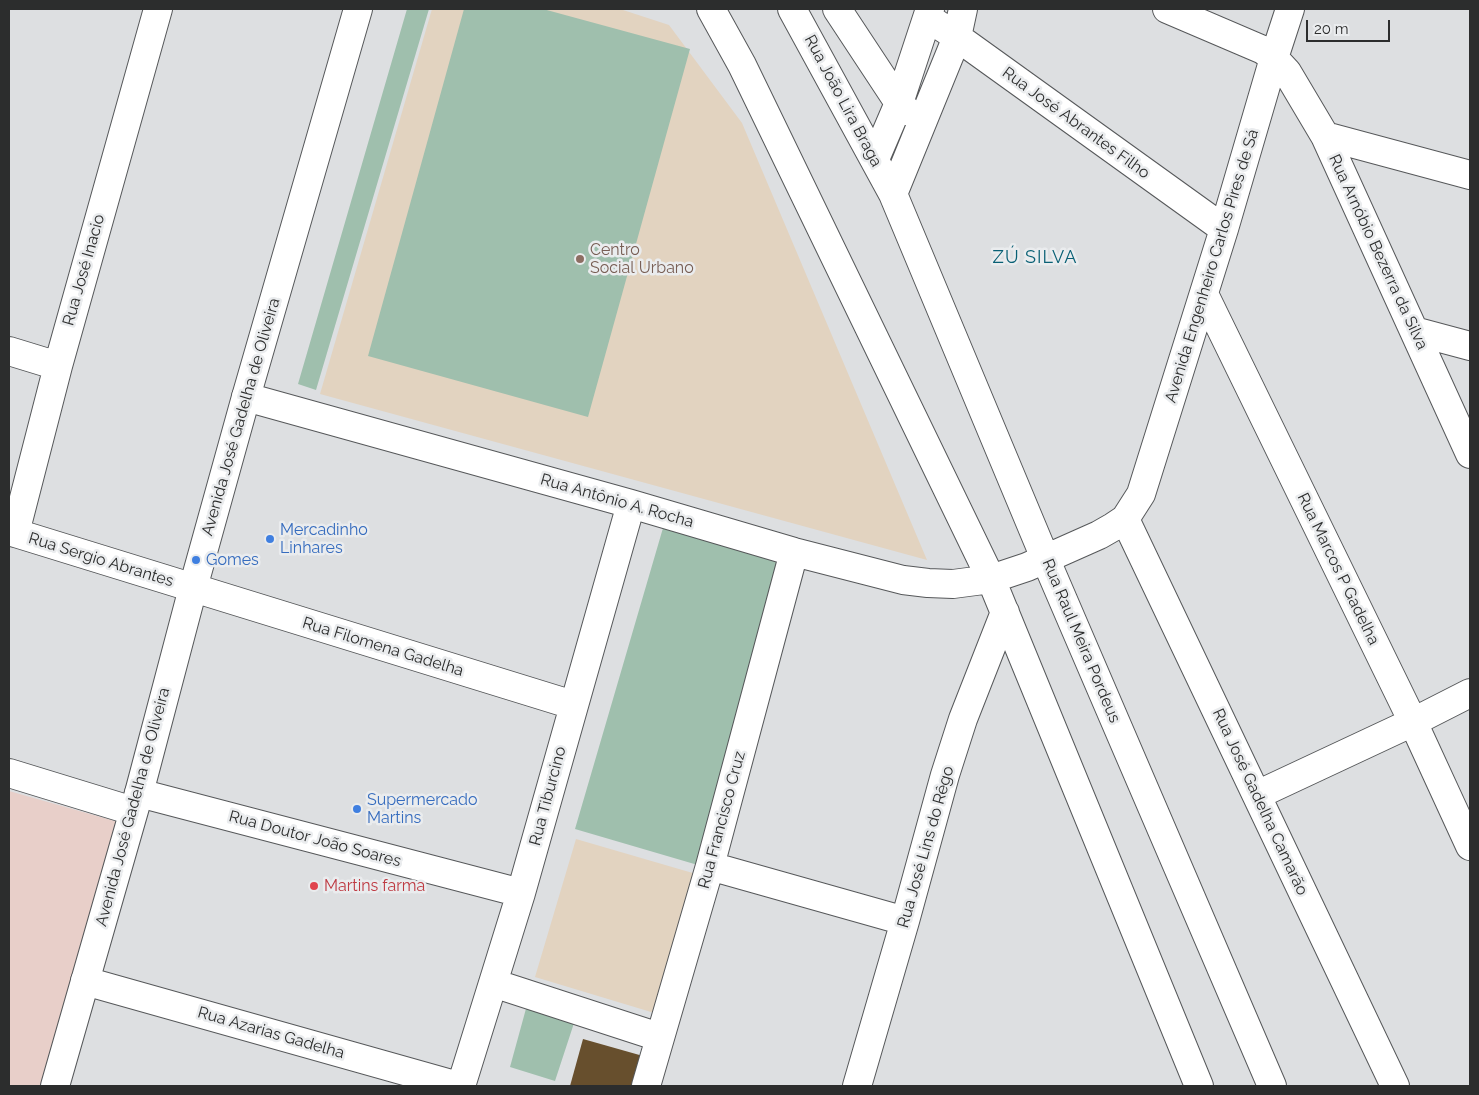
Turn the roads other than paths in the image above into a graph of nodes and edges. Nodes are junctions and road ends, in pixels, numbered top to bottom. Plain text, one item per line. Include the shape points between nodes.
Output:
1 (158, 9) edge
2 (358, 9) edge
3 (711, 9) edge
4 (792, 9) edge
5 (837, 9) edge
6 (963, 9) edge
7 (1167, 9) edge
8 (1290, 9) edge
9 (929, 13) edge
10 (957, 37) junction
11 (1274, 58) junction
12 (899, 103) junction
13 (921, 125) junction
14 (1325, 136) junction
15 (875, 159) junction
16 (1470, 175) edge
17 (893, 194) junction
18 (1224, 230) junction
19 (1204, 294) junction
20 (1414, 331) junction
21 (1470, 346) edge
22 (9, 351) edge
23 (58, 366) junction
24 (246, 397) junction
25 (1470, 454) edge
26 (631, 504) junction
27 (1125, 519) junction
28 (12, 532) edge
29 (794, 552) junction
30 (1046, 558) junction
31 (991, 579) junction
32 (193, 588) junction
33 (1005, 612) junction
34 (1470, 693) edge
35 (573, 705) junction
36 (1413, 722) junction
37 (9, 773) edge
38 (1257, 796) junction
39 (136, 802) junction
40 (1470, 846) edge
41 (710, 866) junction
42 (521, 893) junction
43 (905, 920) junction
44 (85, 981) junction
45 (493, 983) junction
46 (659, 1037) junction
47 (55, 1086) edge
48 (459, 1086) edge
49 (646, 1086) edge
50 (857, 1086) edge
51 (1199, 1086) edge
52 (1272, 1086) edge
53 (1395, 1086) edge

1 - 23 street, Rua José Inacio
2 - 24 street, Avenida José Gadelha de Oliveira
3 - 31 street via 742,64
4 - 15 street, Rua João Lira Braga
5 - 12 street
6 - 10 street
7 - 11 street, Rua Arnóbio Bezerra da Silva via 1254,46
8 - 11 street, Avenida Engenheiro Carlos Pires de Sá
9 - 10 street, Rua José Abrantes Filho
9 - 12 street
10 - 13 street
10 - 18 street, Rua José Abrantes Filho
11 - 14 street, Rua Arnóbio Bezerra da Silva via 1287,72
11 - 18 street, Avenida Engenheiro Carlos Pires de Sá
12 - 13 street
12 - 15 street
13 - 17 street
14 - 16 street
14 - 20 street, Rua Arnóbio Bezerra da Silva
15 - 17 street, Rua João Lira Braga
17 - 30 street, Rua Raul Meira Pordeus
18 - 19 street, Avenida Engenheiro Carlos Pires de Sá
19 - 27 street, Avenida Engenheiro Carlos Pires de Sá via 1142,494
19 - 36 street, Rua Marcos P Gadelha
20 - 21 street
20 - 25 street, Rua Arnóbio Bezerra da Silva
22 - 23 street
23 - 28 street, Rua José Inacio
24 - 26 street, Rua Antônio A. Rocha
24 - 32 street, Avenida José Gadelha de Oliveira
26 - 29 street, Rua Antônio A. Rocha
26 - 35 street, Rua Tiburcino
27 - 30 street, Rua Antônio A. Rocha via 1099,535
27 - 38 street, Rua José Gadelha Camarão
28 - 32 street, Rua Sergio Abrantes
29 - 31 street, Rua Antônio A. Rocha via 903,580 953,584
29 - 41 street, Rua Francisco Cruz
30 - 31 street, Rua Antônio A. Rocha
30 - 52 street, Rua Raul Meira Pordeus
31 - 33 street
32 - 35 street, Rua Filomena Gadelha
32 - 39 street, Avenida José Gadelha de Oliveira
33 - 43 street, Rua José Lins do Rêgo via 963,719
33 - 51 street
34 - 36 street
35 - 42 street, Rua Tiburcino
36 - 38 street
36 - 40 street, Rua Marcos P Gadelha
37 - 39 street, Rua Doutor João Soares
38 - 53 street, Rua José Gadelha Camarão
39 - 42 street, Rua Doutor João Soares
39 - 44 street, Avenida José Gadelha de Oliveira
41 - 43 street
41 - 46 street, Rua Francisco Cruz
42 - 45 street, Rua Tiburcino
43 - 50 street, Rua José Lins do Rêgo
44 - 47 street, Avenida José Gadelha de Oliveira
44 - 48 street, Rua Azarias Gadelha
45 - 46 street
45 - 48 street, Rua Tiburcino
46 - 49 street, Rua Francisco Cruz

